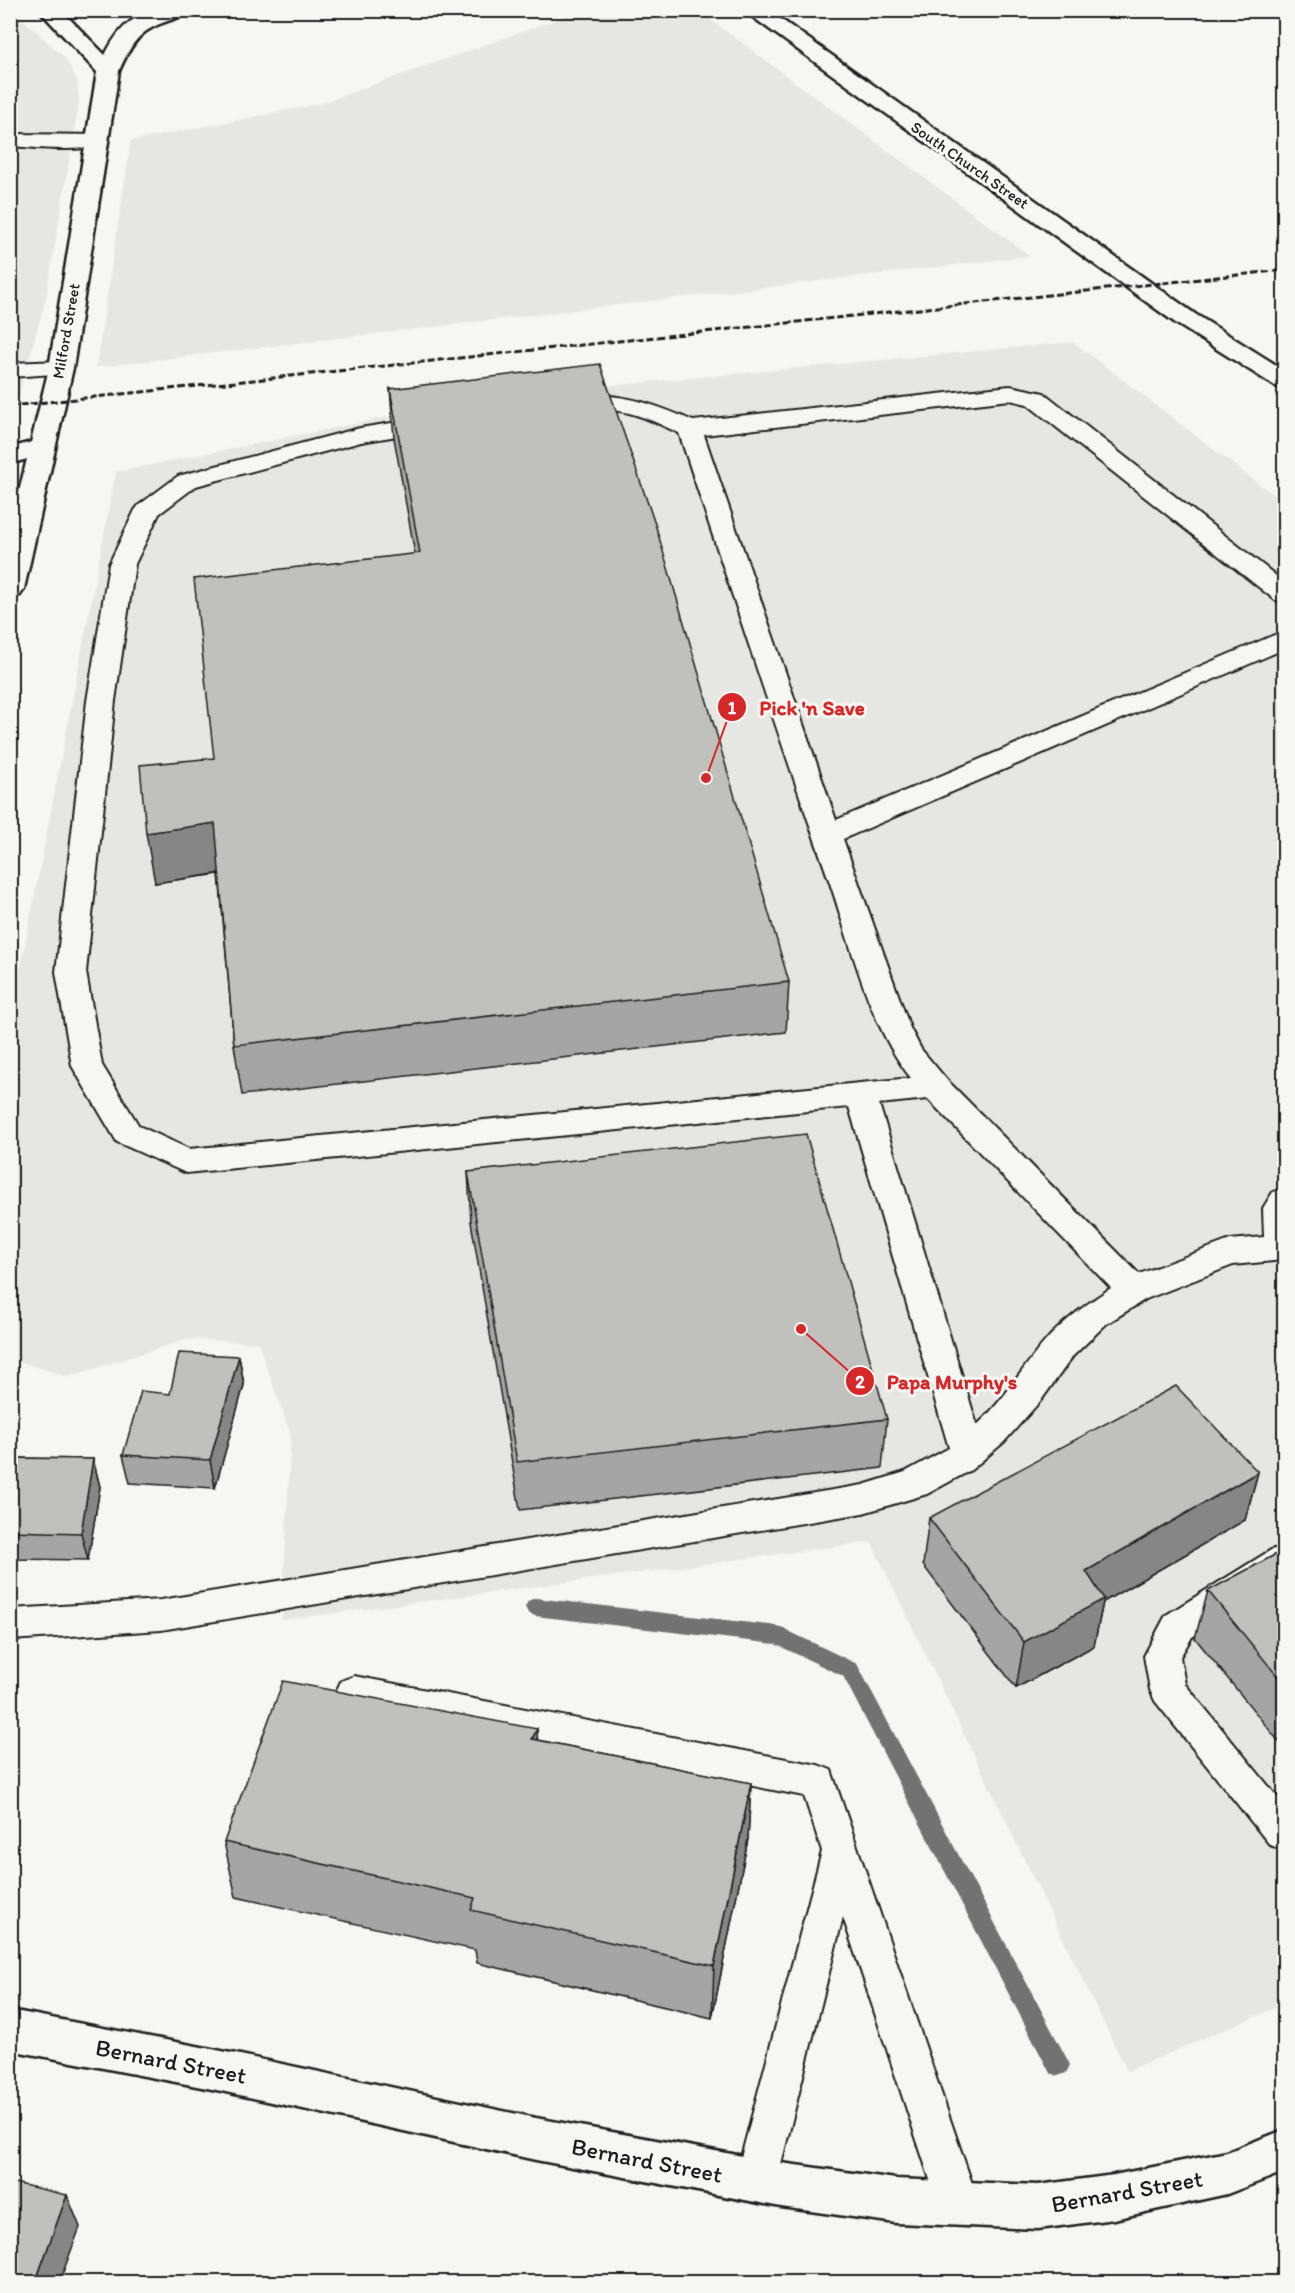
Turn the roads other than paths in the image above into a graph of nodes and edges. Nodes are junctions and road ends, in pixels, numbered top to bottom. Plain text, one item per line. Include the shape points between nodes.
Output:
1 (49, 10) edge
2 (177, 10) edge
3 (753, 10) edge
4 (108, 71) junction
5 (10, 140) edge
6 (97, 140) junction
7 (1186, 319) junction
8 (61, 368) junction
9 (10, 370) edge
10 (1284, 381) edge
11 (1284, 403) edge
12 (549, 406) edge
13 (459, 420) edge
14 (690, 429) junction
15 (42, 447) junction
16 (10, 456) edge
17 (10, 589) edge
18 (1284, 594) edge
19 (1284, 639) edge
20 (827, 835) junction
21 (935, 1087) junction
22 (861, 1094) junction
23 (1284, 1201) edge
24 (1282, 1247) edge
25 (1134, 1290) junction
26 (968, 1453) junction
27 (1284, 1561) edge
28 (10, 1625) edge
29 (354, 1692) edge
30 (1284, 1833) edge
31 (841, 1851) junction
32 (10, 2030) edge
33 (1284, 2151) edge
34 (756, 2180) junction
35 (957, 2204) junction

1 - 4 main road
2 - 4 main road, Milford Street via 135,26 122,39
3 - 7 main road, South Church Street
4 - 6 main road, Milford Street
5 - 6 lane
6 - 8 main road, Milford Street
7 - 10 main road, South Church Street
7 - 11 main road, South Church Street
8 - 9 lane
8 - 15 main road, Milford Street
12 - 14 lane via 611,403 646,409
13 - 22 lane via 360,435 187,481 148,510 123,564 101,701 71,972 87,1066 128,1134 186,1161
14 - 18 lane via 1010,393 1035,398
14 - 20 lane
15 - 16 main road
15 - 17 main road, Milford Street
19 - 20 lane
20 - 21 lane via 895,1028 909,1055
21 - 22 lane
21 - 25 lane
22 - 26 lane
23 - 24 lane via 1279,1208
24 - 25 lane via 1230,1253
25 - 26 lane via 1094,1315 1061,1347 1030,1389
26 - 28 lane via 915,1484 863,1499 160,1615
27 - 30 lane via 1179,1626 1162,1656 1168,1690
29 - 31 lane via 818,1782
31 - 34 lane
31 - 35 lane
32 - 34 main road, Bernard Street via 536,2139
33 - 35 main road, Bernard Street via 1227,2173 1114,2197 1038,2207
34 - 35 main road, Bernard Street via 896,2201

